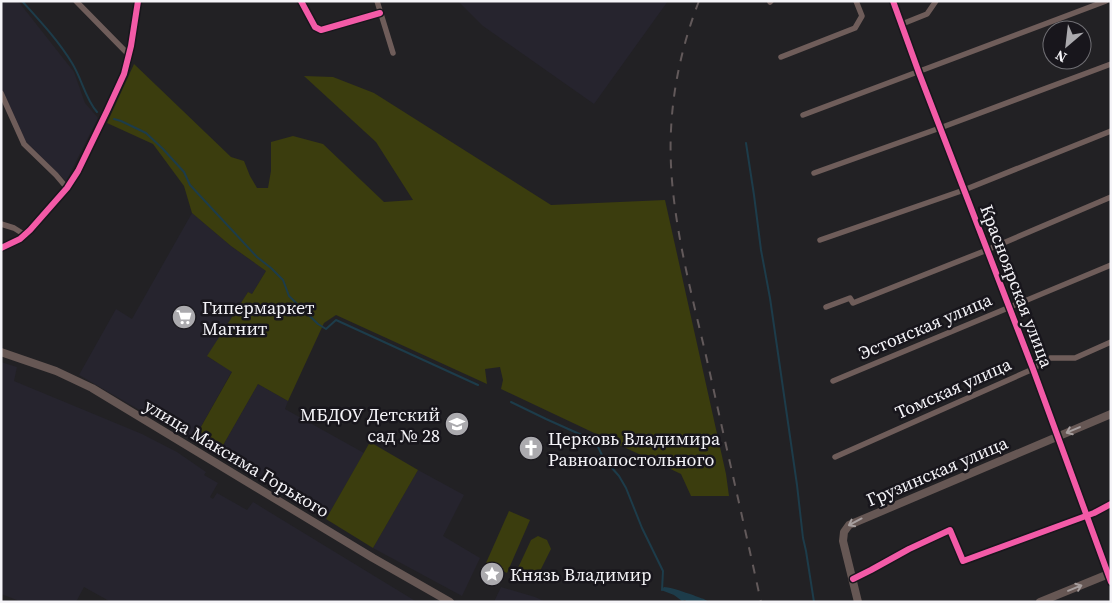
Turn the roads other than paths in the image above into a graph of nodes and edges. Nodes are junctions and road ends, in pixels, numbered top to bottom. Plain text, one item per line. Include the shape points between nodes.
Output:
1 (76, 1) edge
2 (138, 1) edge
3 (301, 1) edge
4 (376, 1) edge
5 (856, 1) edge
6 (893, 1) edge
7 (936, 1) edge
8 (1106, 1) edge
9 (380, 13) junction
10 (902, 24) junction
11 (393, 53) dead end
12 (129, 55) junction
13 (781, 56) dead end
14 (1111, 64) edge
15 (919, 73) junction
16 (1, 93) edge
17 (803, 116) dead end
18 (940, 128) junction
19 (1111, 131) edge
20 (814, 173) dead end
21 (67, 188) junction
22 (964, 190) junction
23 (1111, 197) edge
24 (1, 224) edge
25 (25, 235) junction
26 (820, 240) dead end
27 (1, 248) edge
28 (987, 250) junction
29 (1111, 265) edge
30 (826, 307) dead end
31 (1009, 307) junction
32 (1111, 342) edge
33 (1, 352) edge
34 (1033, 369) junction
35 (833, 381) dead end
36 (1111, 414) edge
37 (1057, 437) junction
38 (835, 457) dead end
39 (1111, 504) edge
40 (1086, 515) junction
41 (1110, 577) edge
42 (853, 579) junction
43 (857, 600) edge
44 (450, 602) edge
45 (1040, 602) edge

1 - 12 street
2 - 12 street
3 - 9 street via 315,26 321,30
4 - 9 street
5 - 13 street via 862,16 855,28
6 - 10 street, Красноярская улица
7 - 10 street via 926,14
8 - 15 street
9 - 11 street
10 - 15 street, Красноярская улица
12 - 21 street via 107,111
14 - 18 street
15 - 17 street
15 - 18 street, Красноярская улица
16 - 21 street via 24,144
18 - 20 street
18 - 22 street, Красноярская улица
19 - 22 street
21 - 25 street
22 - 26 street
22 - 28 street, Красноярская улица
23 - 28 street
24 - 25 street
25 - 27 street
28 - 30 street via 853,304 850,298
28 - 31 street, Красноярская улица
29 - 31 street, Эстонская улица
31 - 34 street, Красноярская улица
31 - 35 street, Эстонская улица
32 - 34 street, Томская улица via 1074,358 1050,358
33 - 44 main road, улица Максима Горького via 82,382
34 - 37 street, Красноярская улица
34 - 38 street, Томская улица
36 -> 37 main road, Грузинская улица
37 - 40 street, Красноярская улица
37 -> 42 main road, Грузинская улица via 849,525 843,540
39 - 40 street
40 - 41 street, Красноярская улица
40 - 42 street via 963,561 950,530
45 -> 41 main road
42 - 43 main road, Грузинская улица

